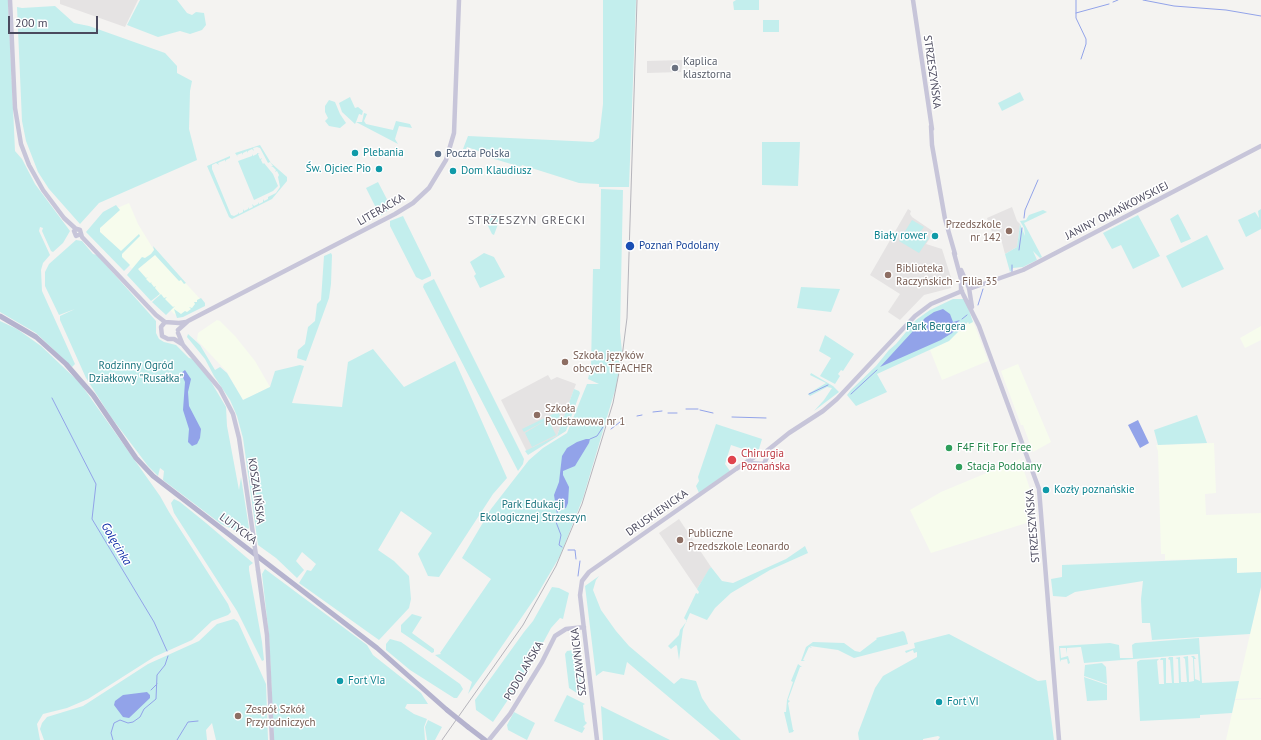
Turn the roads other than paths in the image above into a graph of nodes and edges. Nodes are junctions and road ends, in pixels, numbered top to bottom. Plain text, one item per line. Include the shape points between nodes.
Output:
1 (10, 0) edge
2 (459, 0) edge
3 (913, 0) edge
4 (1261, 146) edge
5 (965, 289) junction
6 (156, 315) junction
7 (0, 316) edge
8 (188, 321) junction
9 (166, 322) junction
10 (174, 323) junction
11 (160, 327) junction
12 (178, 331) junction
13 (171, 339) junction
14 (182, 345) junction
15 (764, 456) junction
16 (757, 457) junction
17 (747, 463) junction
18 (758, 463) junction
19 (581, 583) joint
20 (584, 627) junction
21 (272, 740) edge
22 (484, 740) edge
23 (489, 740) edge
24 (597, 740) edge
25 (1059, 740) edge

1 - 6 street via 14,108 28,165 55,207 75,229 80,230 81,236
2 - 8 street, LITERACKA via 454,133 446,160 428,188 395,214
3 - 5 street, STRZESZYŃSKA via 945,219
4 - 5 street, JANINY OMAŃKOWSKIEJ via 1023,270 979,285 970,284
5 - 15 street via 931,304 915,316 851,385 823,411 814,415
5 - 25 street, STRZESZYŃSKA via 1040,489
6 - 9 street
6 - 11 street
7 - 22 main road, LUTYCKA, bridge via 36,337 72,370 93,395 136,458 156,479 378,648
8 - 10 street, LITERACKA
8 - 12 street, LITERACKA
9 - 10 street
9 - 11 street
10 - 12 street
11 - 13 street via 162,336
12 - 13 street
12 - 14 street, KOSZALIŃSKA
13 - 14 street, KOSZALIŃSKA
14 - 21 street, KOSZALIŃSKA, bridge via 215,382 233,414 240,438 267,635
15 - 16 street, DRUSKIENICKA
15 - 18 street via 764,464
16 - 17 street, DRUSKIENICKA
16 - 18 street
17 - 18 street
17 - 19 street, DRUSKIENICKA via 589,572
19 - 20 street, SZCZAWNICKA
20 - 23 street, PODOLAŃSKA via 566,629 555,636 510,714
20 - 24 street, SZCZAWNICKA

